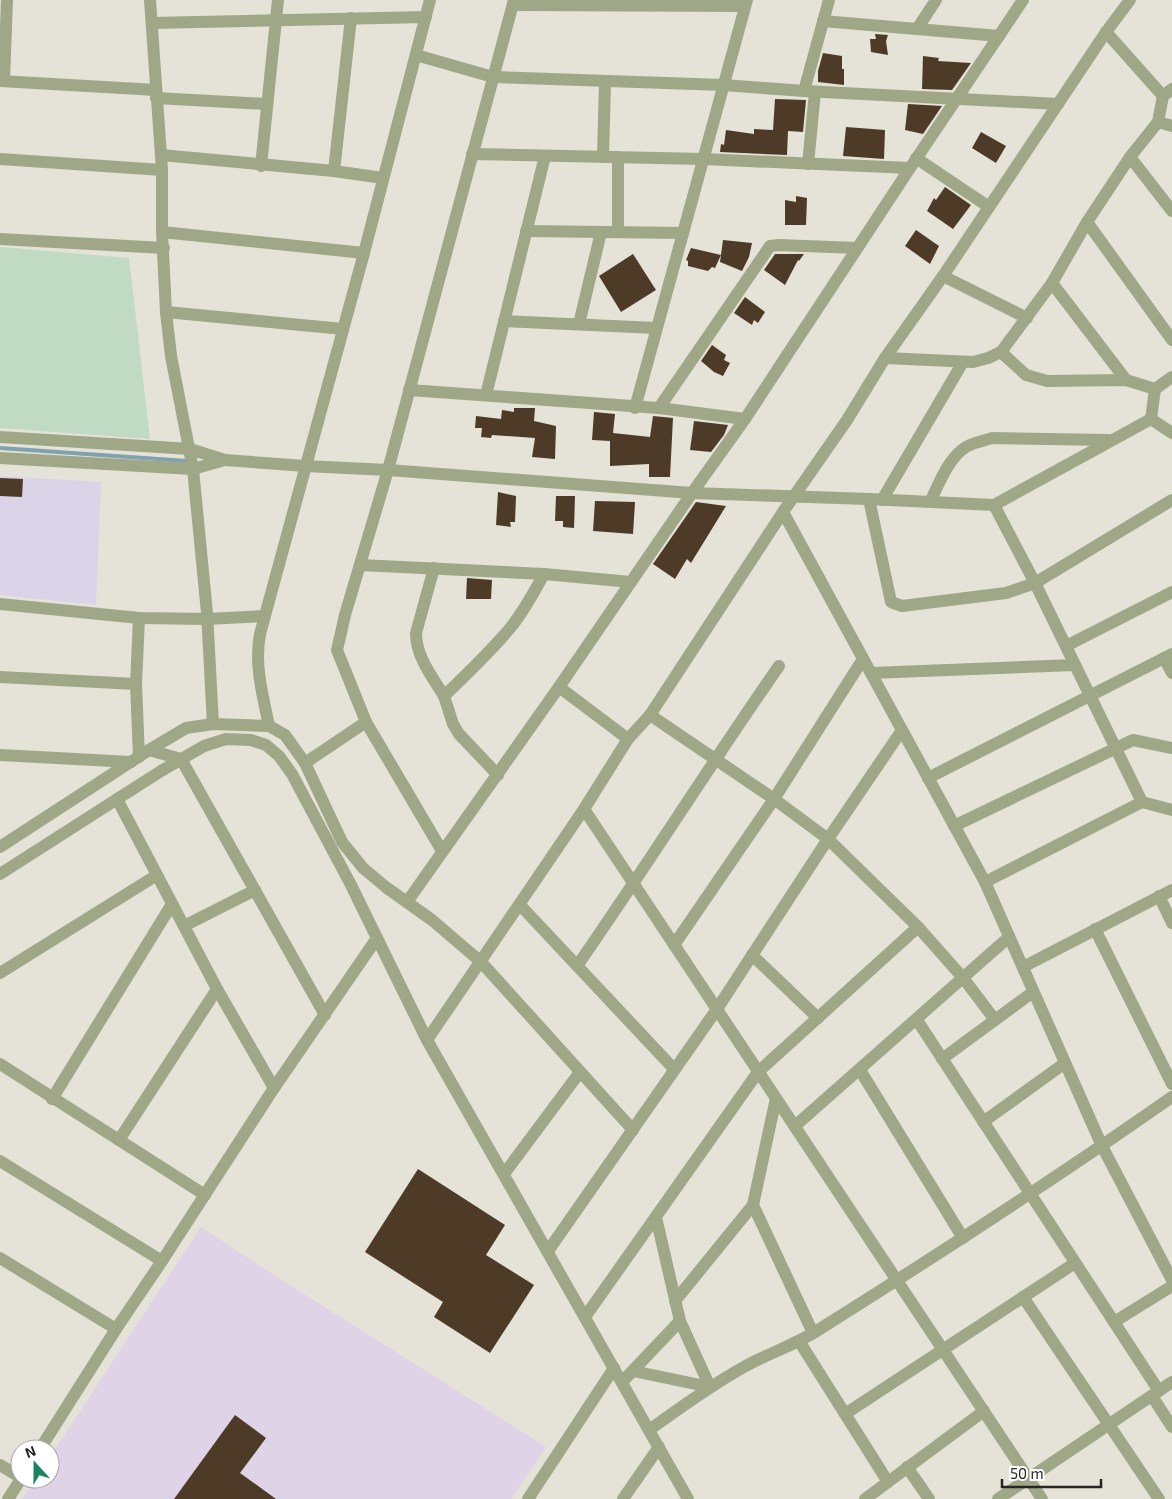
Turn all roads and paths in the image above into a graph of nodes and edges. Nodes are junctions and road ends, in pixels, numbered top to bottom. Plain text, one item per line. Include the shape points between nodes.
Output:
1 (7, 0) edge
2 (150, 0) edge
3 (278, 0) edge
4 (430, 0) edge
5 (828, 0) edge
6 (936, 0) edge
7 (1023, 0) edge
8 (1130, 0) edge
9 (514, 3) edge
10 (746, 3) edge
11 (426, 17) junction
12 (351, 18) junction
13 (276, 20) junction
14 (823, 20) junction
15 (152, 22) junction
16 (917, 29) junction
17 (1106, 32) junction
18 (999, 36) junction
19 (416, 55) junction
20 (493, 77) junction
21 (2, 81) edge
22 (606, 81) junction
23 (723, 86) junction
24 (809, 92) junction
25 (1167, 93) edge
26 (156, 94) junction
27 (958, 98) junction
28 (267, 104) junction
29 (1058, 104) junction
30 (1158, 122) junction
31 (1172, 126) edge
32 (472, 154) junction
33 (161, 155) junction
34 (545, 156) junction
35 (603, 157) junction
36 (1130, 157) junction
37 (618, 158) junction
38 (0, 159) edge
39 (703, 160) junction
40 (913, 163) junction
41 (808, 164) junction
42 (261, 166) junction
43 (162, 170) junction
44 (334, 172) junction
45 (383, 178) junction
46 (989, 207) junction
47 (1172, 211) edge
48 (1087, 222) junction
49 (526, 231) junction
50 (162, 232) junction
51 (601, 232) junction
52 (618, 232) junction
53 (682, 234) junction
54 (0, 239) edge
55 (164, 248) junction
56 (857, 248) junction
57 (364, 253) junction
58 (943, 276) junction
59 (1052, 283) junction
60 (166, 312) junction
61 (1027, 318) junction
62 (504, 320) junction
63 (579, 324) junction
64 (656, 328) junction
65 (343, 329) junction
66 (1172, 340) edge
67 (1001, 352) junction
68 (885, 358) junction
69 (963, 362) junction
70 (1172, 376) edge
71 (1126, 380) junction
72 (1156, 389) junction
73 (409, 390) junction
74 (486, 395) junction
75 (635, 408) junction
76 (660, 408) junction
77 (745, 419) junction
78 (1151, 419) junction
79 (1171, 433) edge
80 (0, 437) edge
81 (1109, 440) junction
82 (190, 449) junction
83 (0, 458) edge
84 (225, 460) junction
85 (305, 466) junction
86 (193, 469) junction
87 (388, 470) junction
88 (692, 493) junction
89 (794, 497) junction
90 (869, 499) junction
91 (882, 500) junction
92 (1172, 500) edge
93 (930, 502) junction
94 (994, 505) junction
95 (783, 512) junction
96 (360, 564) junction
97 (434, 568) junction
98 (544, 574) junction
99 (631, 582) junction
100 (1035, 583) junction
101 (1172, 592) edge
102 (0, 604) edge
103 (264, 616) junction
104 (139, 618) junction
105 (207, 619) junction
106 (1066, 646) junction
107 (1168, 656) edge
108 (863, 660) junction
109 (1075, 665) junction
110 (779, 666) dead end
111 (871, 673) junction
112 (1172, 673) edge
113 (0, 677) edge
114 (136, 684) junction
115 (559, 687) junction
116 (444, 696) junction
117 (1090, 696) junction
118 (650, 715) junction
119 (366, 722) junction
120 (213, 724) junction
121 (269, 726) junction
122 (902, 730) junction
123 (628, 740) junction
124 (1116, 748) junction
125 (1172, 748) edge
126 (1, 756) edge
127 (139, 756) junction
128 (181, 759) junction
129 (714, 760) junction
130 (305, 763) junction
131 (498, 775) junction
132 (928, 778) junction
133 (117, 799) junction
134 (774, 799) junction
135 (1142, 802) junction
136 (584, 809) junction
137 (1172, 810) edge
138 (954, 826) junction
139 (828, 840) junction
140 (0, 847) edge
141 (442, 851) junction
142 (0, 874) edge
143 (157, 875) junction
144 (985, 882) junction
145 (634, 884) junction
146 (255, 890) junction
147 (1172, 890) edge
148 (1159, 896) junction
149 (407, 902) junction
150 (172, 904) junction
151 (520, 905) junction
152 (1172, 923) edge
153 (184, 926) junction
154 (918, 926) junction
155 (1095, 929) junction
156 (1009, 937) junction
157 (378, 938) junction
158 (674, 945) junction
159 (752, 954) junction
160 (481, 962) junction
161 (577, 966) junction
162 (1023, 967) junction
163 (0, 973) edge
164 (964, 978) junction
165 (217, 989) junction
166 (1033, 992) junction
167 (717, 1009) junction
168 (324, 1015) junction
169 (818, 1018) junction
170 (917, 1020) junction
171 (995, 1020) junction
172 (427, 1040) junction
173 (942, 1059) junction
174 (1065, 1063) junction
175 (0, 1064) edge
176 (674, 1070) junction
177 (860, 1070) junction
178 (580, 1072) junction
179 (758, 1072) junction
180 (1172, 1084) edge
181 (274, 1088) junction
182 (776, 1098) junction
183 (1172, 1098) edge
184 (52, 1099) junction
185 (983, 1122) junction
186 (795, 1126) junction
187 (633, 1130) junction
188 (120, 1140) junction
189 (1102, 1146) junction
190 (0, 1162) edge
191 (504, 1174) junction
192 (1030, 1194) junction
193 (205, 1195) junction
194 (753, 1205) junction
195 (656, 1217) junction
196 (963, 1238) junction
197 (548, 1251) junction
198 (0, 1258) edge
199 (162, 1261) junction
200 (1075, 1262) junction
201 (897, 1280) junction
202 (1172, 1280) edge
203 (1172, 1286) edge
204 (1024, 1297) junction
205 (675, 1301) junction
206 (585, 1317) junction
207 (680, 1321) junction
208 (1114, 1322) junction
209 (116, 1329) junction
210 (813, 1333) junction
211 (799, 1341) junction
212 (943, 1350) junction
213 (614, 1368) junction
214 (633, 1371) junction
215 (622, 1382) junction
216 (1172, 1382) edge
217 (710, 1387) junction
218 (1155, 1393) junction
219 (984, 1411) junction
220 (845, 1414) junction
221 (1109, 1424) junction
222 (1172, 1427) edge
223 (649, 1430) junction
224 (46, 1439) edge
225 (659, 1447) junction
226 (907, 1467) junction
227 (1028, 1478) junction
228 (888, 1482) junction
229 (1152, 1497) edge
230 (528, 1499) edge
231 (623, 1499) edge
232 (688, 1499) edge
233 (864, 1499) edge
234 (929, 1499) edge
235 (998, 1499) edge
236 (1042, 1499) edge

1 - 21 street
2 - 15 street
3 - 13 street
4 - 11 street
5 - 14 street
6 - 16 street
7 - 18 street
8 - 17 street
9 - 10 street
9 - 20 street
10 - 23 street
11 - 12 street
11 - 19 street
12 - 13 street
12 - 44 street
13 - 15 street
13 - 28 street
14 - 16 street
14 - 24 street
15 - 26 street
16 - 18 street
17 - 25 street
17 - 29 street
18 - 27 street
19 - 20 street
19 - 45 street
20 - 22 street
20 - 32 street
21 - 26 street
22 - 23 street
22 - 35 street
23 - 24 street
23 - 39 street
24 - 27 street
24 - 41 street
25 - 30 street
26 - 28 street
26 - 33 street
27 - 29 street
27 - 40 street
28 - 42 street
29 - 46 street
30 - 31 street
30 - 36 street
32 - 34 street
32 - 73 street
33 - 42 street
33 - 43 street
34 - 35 street
34 - 49 street
35 - 37 street
36 - 47 street
36 - 48 street
37 - 39 street
37 - 52 street
38 - 43 street
39 - 41 street
39 - 53 street
40 - 41 street
40 - 46 street
40 - 56 street
42 - 44 street
43 - 50 street
44 - 45 street
45 - 57 street
46 - 58 street
48 - 59 street
48 - 66 street
49 - 51 street
49 - 62 street
50 - 55 street
50 - 57 street
51 - 52 street
51 - 63 street
52 - 53 street
53 - 64 street
54 - 55 street
55 - 60 street
56 - 76 street via 770,246
56 - 77 street
57 - 65 street
58 - 61 street
58 - 68 street
59 - 61 street
59 - 71 street
60 - 65 street
60 - 82 street via 178,400
61 - 67 street
62 - 63 street
62 - 74 street
63 - 64 street
64 - 75 street
65 - 85 street
67 - 69 street via 981,360
67 - 71 street via 1026,375 1047,381
68 - 69 street
68 - 89 street
69 - 91 street
70 - 72 street
71 - 72 street
72 - 78 street
73 - 74 street
73 - 87 street
74 - 75 street
75 - 76 street
76 - 77 street
77 - 88 street
78 - 79 street
78 - 81 street
80 - 82 street
81 - 93 street via 992,438 977,442 966,447 950,464
81 - 94 street
82 - 84 street
82 - 86 street
83 - 86 street
84 - 85 street
84 - 86 street
85 - 87 street
85 - 103 street
86 - 105 street
87 - 88 street
87 - 96 street
88 - 89 street
88 - 99 street
89 - 90 street
89 - 95 street
90 - 91 street
90 - 100 street via 891,602 902,606 1006,593
91 - 93 street
92 - 100 street
93 - 94 street
94 - 100 street
95 - 108 street
95 - 118 street
96 - 97 street
96 - 119 street via 337,650
97 - 98 street
97 - 116 street via 416,633 416,644
98 - 99 street
98 - 116 street via 512,626
99 - 115 street
100 - 106 street
101 - 106 street
102 - 104 street
103 - 105 street
103 - 121 street via 257,660
104 - 105 street
104 - 114 street
105 - 120 street
106 - 109 street
107 - 112 street
107 - 117 street
108 - 111 street
108 - 134 street
109 - 111 street
109 - 117 street
110 - 129 street
111 - 122 street
113 - 114 street
114 - 127 street
115 - 123 street
115 - 131 street
116 - 131 street via 459,734
117 - 124 street
117 - 132 street
118 - 123 street
118 - 129 street
119 - 130 street
119 - 141 street
120 - 121 street
120 - 127 street via 186,728
121 - 130 street via 285,735
122 - 132 street
122 - 139 street
123 - 136 street
124 - 125 street via 1133,740
124 - 135 street
124 - 138 street
126 - 127 street
127 - 128 street
127 - 140 street
128 - 133 street
128 - 146 street
128 - 157 street via 204,746 237,738 266,745 279,756 292,774
129 - 134 street
129 - 145 street
130 - 149 street via 342,842 363,868
131 - 141 street
132 - 138 street
133 - 142 street
133 - 143 street
134 - 139 street
134 - 158 street
135 - 137 street
135 - 144 street
136 - 145 street
136 - 151 street
138 - 144 street
139 - 154 street
139 - 159 street
141 - 149 street
143 - 150 street
143 - 163 street
144 - 156 street
145 - 158 street
145 - 161 street
146 - 153 street
146 - 168 street
147 - 148 street
148 - 152 street
148 - 155 street
149 - 160 street
150 - 153 street
150 - 184 street
151 - 160 street
151 - 161 street
153 - 165 street
154 - 164 street
154 - 169 street
155 - 162 street
155 - 180 street
156 - 162 street
156 - 164 street
157 - 168 street
157 - 172 street
158 - 167 street
159 - 167 street
159 - 169 street
160 - 172 street
160 - 178 street
161 - 176 street
162 - 166 street
164 - 170 street
164 - 171 street
165 - 181 street
165 - 188 street
166 - 171 street
166 - 174 street
167 - 176 street
167 - 179 street
168 - 181 street
169 - 179 street
170 - 173 street
170 - 177 street
171 - 173 street
172 - 191 street
173 - 185 street
174 - 185 street
174 - 189 street
175 - 184 street
176 - 187 street
177 - 186 street
177 - 196 street
178 - 187 street
178 - 191 street
179 - 182 street
179 - 195 street
181 - 193 street
182 - 186 street
182 - 194 street
183 - 189 street
184 - 188 street
185 - 192 street
186 - 201 street
187 - 197 street
188 - 193 street
189 - 192 street
189 - 202 street
190 - 199 street
191 - 197 street
192 - 196 street
192 - 200 street
193 - 199 street
194 - 205 street
194 - 210 street
195 - 205 street
195 - 206 street
196 - 201 street
197 - 206 street
198 - 209 street
199 - 209 street
200 - 204 street
200 - 208 street
201 - 210 street
201 - 212 street
203 - 208 street
204 - 212 street
204 - 221 street
205 - 207 street
206 - 213 street
207 - 214 street
207 - 217 street
208 - 218 street
209 - 224 street
210 - 211 street
211 - 217 street via 748,1364
211 - 220 street
212 - 219 street
212 - 220 street
213 - 215 street
213 - 230 street
214 - 215 street
214 - 217 street
215 - 223 street
216 - 218 street
217 - 223 street
218 - 221 street
218 - 222 street
219 - 226 street
219 - 227 street
220 - 228 street
221 - 227 street
221 - 229 street
223 - 225 street
225 - 231 street
225 - 232 street
226 - 228 street
226 - 234 street
227 - 235 street
227 - 236 street
228 - 233 street

